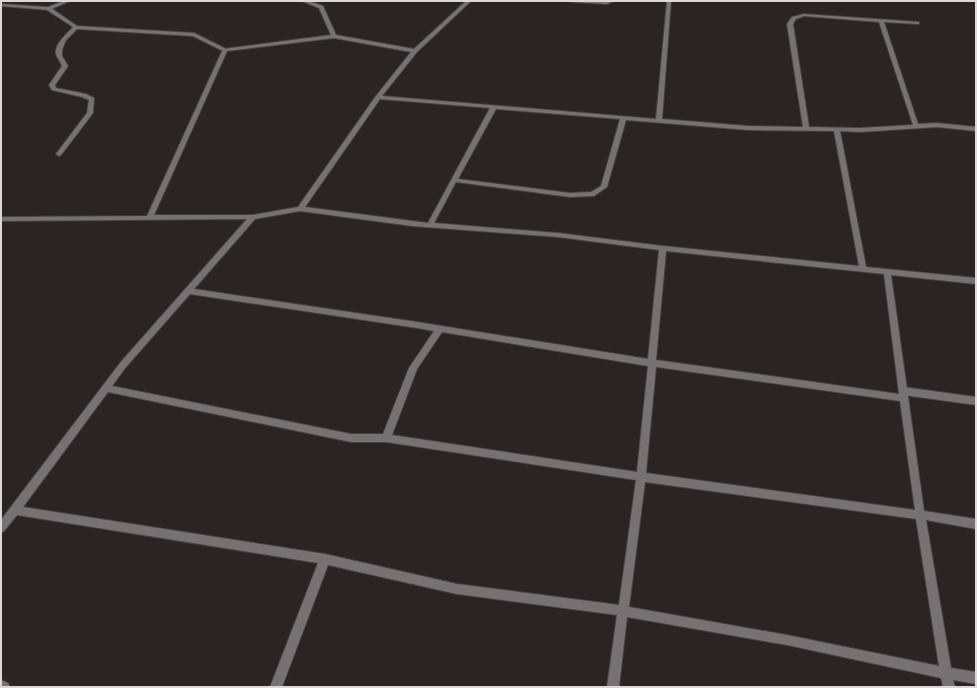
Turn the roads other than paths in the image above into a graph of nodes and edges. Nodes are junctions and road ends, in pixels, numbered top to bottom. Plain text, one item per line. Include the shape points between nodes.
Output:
1 (68, 1) edge
2 (304, 1) edge
3 (469, 1) edge
4 (572, 1) edge
5 (611, 1) edge
6 (669, 1) edge
7 (1, 5) edge
8 (49, 9) junction
9 (880, 20) junction
10 (917, 23) dead end
11 (76, 27) junction
12 (334, 36) junction
13 (225, 50) junction
14 (416, 51) junction
15 (378, 97) junction
16 (494, 107) junction
17 (623, 118) junction
18 (659, 121) junction
19 (916, 126) junction
20 (806, 129) junction
21 (976, 129) edge
22 (837, 130) junction
23 (59, 154) dead end
24 (454, 180) junction
25 (300, 209) junction
26 (252, 217) junction
27 (149, 218) junction
28 (1, 219) edge
29 (430, 225) junction
30 (663, 248) junction
31 (863, 269) junction
32 (887, 272) junction
33 (976, 281) edge
34 (188, 291) junction
35 (440, 329) junction
36 (652, 363) junction
37 (107, 388) junction
38 (904, 394) junction
39 (976, 401) edge
40 (386, 438) junction
41 (641, 477) junction
42 (15, 510) junction
43 (920, 515) junction
44 (976, 524) edge
45 (1, 528) edge
46 (325, 559) junction
47 (623, 611) junction
48 (946, 673) junction
49 (976, 678) edge
50 (1, 686) edge
51 (4, 687) edge
52 (276, 687) edge
53 (613, 687) edge
54 (949, 687) edge

1 - 8 street
2 - 12 street via 321,7
3 - 14 street
4 - 5 street
6 - 18 street
7 - 8 street
8 - 11 street
9 - 10 street
9 - 19 street
9 - 20 street via 804,15 794,18 790,24
11 - 13 street via 194,35
11 - 23 street via 59,49 65,66 52,85 54,89 87,95 92,99 92,106
12 - 13 street
12 - 14 street
13 - 27 street
14 - 15 street
15 - 16 street
15 - 25 street
16 - 17 street
16 - 24 street
17 - 18 street
17 - 24 street via 604,187 592,194 570,194
18 - 20 street via 748,128
19 - 21 street via 937,125
19 - 22 street
20 - 22 street
22 - 31 street
24 - 29 street
25 - 26 street
25 - 29 street
26 - 27 street
26 - 34 street
27 - 28 street
29 - 30 street via 558,235
30 - 31 street
30 - 36 street
31 - 32 street
32 - 33 street
32 - 38 street
34 - 35 street
34 - 37 street via 123,365
35 - 36 street
35 - 40 street via 413,368
36 - 38 street
36 - 41 street
37 - 40 street via 351,438
37 - 42 street
38 - 39 street
38 - 43 street
40 - 41 street
41 - 43 street
41 - 47 street
42 - 45 street
42 - 46 street
43 - 44 street
43 - 48 street
46 - 47 street via 457,589
46 - 52 street
47 - 48 street via 787,640
47 - 53 street
48 - 49 street
48 - 54 street
50 - 51 street

